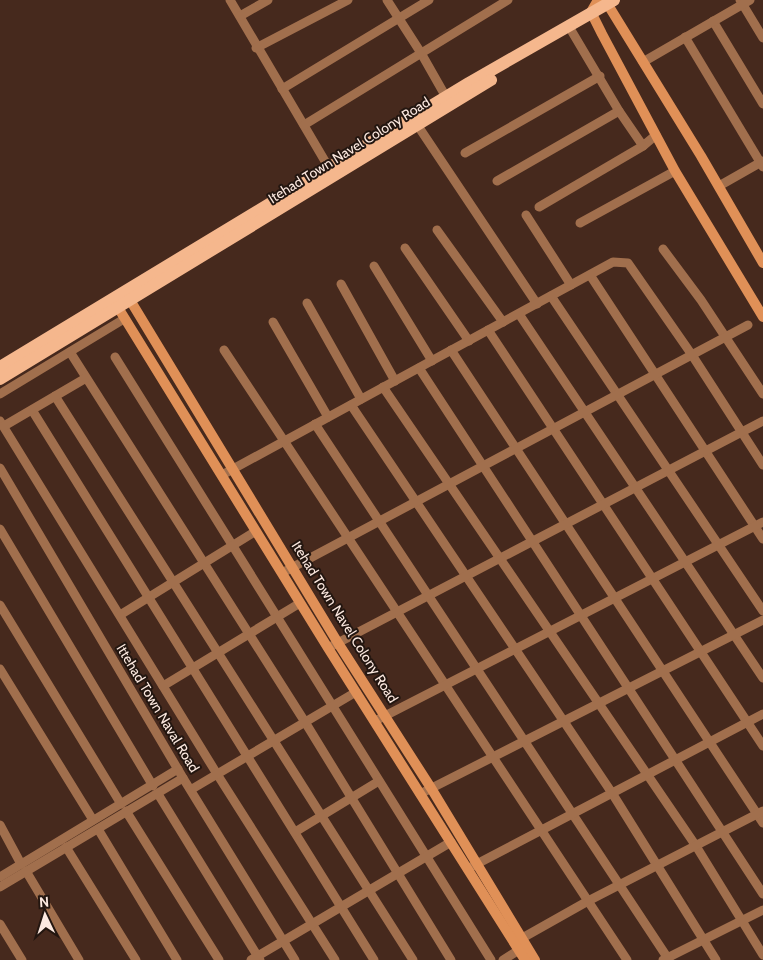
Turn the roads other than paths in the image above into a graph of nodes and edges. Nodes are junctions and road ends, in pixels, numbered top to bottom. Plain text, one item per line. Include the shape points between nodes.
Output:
1 (230, 0) edge
2 (268, 0) edge
3 (348, 0) edge
4 (387, 0) edge
5 (429, 0) edge
6 (508, 0) edge
7 (606, 1) edge
8 (744, 1) edge
9 (592, 12) junction
10 (240, 16) junction
11 (399, 19) junction
12 (713, 21) junction
13 (573, 26) junction
14 (685, 37) junction
15 (763, 38) edge
16 (256, 48) junction
17 (422, 53) junction
18 (643, 62) junction
19 (600, 76) junction
20 (282, 89) junction
21 (446, 97) junction
22 (763, 104) edge
23 (619, 111) junction
24 (415, 122) junction
25 (304, 125) junction
26 (656, 135) junction
27 (643, 146) junction
28 (465, 153) dead end
29 (762, 164) edge
30 (675, 171) junction
31 (332, 173) junction
32 (497, 181) dead end
33 (718, 186) junction
34 (539, 207) dead end
35 (526, 214) dead end
36 (580, 224) dead end
37 (437, 230) dead end
38 (405, 248) dead end
39 (663, 249) dead end
40 (763, 263) edge
41 (374, 266) dead end
42 (590, 275) junction
43 (341, 284) dead end
44 (571, 285) junction
45 (128, 296) junction
46 (551, 296) junction
47 (307, 303) dead end
48 (115, 304) junction
49 (537, 304) junction
50 (519, 314) junction
51 (763, 317) edge
52 (124, 319) junction
53 (273, 322) dead end
54 (503, 322) junction
55 (748, 325) dead end
56 (488, 330) junction
57 (724, 337) junction
58 (469, 341) junction
59 (224, 350) dead end
60 (451, 350) junction
61 (70, 352) junction
62 (692, 355) junction
63 (116, 357) dead end
64 (432, 361) junction
65 (0, 368) edge
66 (420, 368) junction
67 (655, 374) junction
68 (86, 378) junction
69 (0, 379) edge
70 (395, 381) junction
71 (383, 387) junction
72 (0, 394) edge
73 (617, 394) junction
74 (763, 394) edge
75 (55, 396) junction
76 (361, 399) junction
77 (351, 405) junction
78 (32, 410) junction
79 (584, 412) junction
80 (328, 417) junction
81 (763, 421) edge
82 (2, 423) edge
83 (315, 424) junction
84 (553, 428) junction
85 (742, 432) junction
86 (284, 441) junction
87 (516, 448) junction
88 (705, 451) junction
89 (763, 465) edge
90 (483, 466) junction
91 (0, 468) edge
92 (233, 469) junction
93 (669, 470) junction
94 (222, 475) junction
95 (449, 484) junction
96 (636, 488) junction
97 (416, 501) junction
98 (603, 505) junction
99 (379, 521) junction
100 (566, 524) junction
101 (759, 524) edge
102 (0, 529) edge
103 (256, 531) junction
104 (348, 537) junction
105 (763, 539) edge
106 (533, 541) junction
107 (232, 545) junction
108 (719, 545) junction
109 (500, 559) junction
110 (685, 562) junction
111 (204, 563) junction
112 (293, 567) junction
113 (282, 572) junction
114 (466, 576) junction
115 (652, 579) junction
116 (174, 582) junction
117 (428, 596) junction
118 (149, 597) junction
119 (615, 598) junction
120 (300, 602) junction
121 (0, 605) edge
122 (763, 611) edge
123 (397, 612) junction
124 (120, 615) junction
125 (581, 615) junction
126 (277, 617) junction
127 (763, 620) edge
128 (550, 632) junction
129 (249, 634) junction
130 (734, 635) junction
131 (338, 643) junction
132 (328, 648) junction
133 (515, 649) junction
134 (219, 652) junction
135 (700, 652) junction
136 (194, 668) junction
137 (0, 669) edge
138 (477, 669) junction
139 (663, 671) junction
140 (763, 678) edge
141 (446, 685) junction
142 (163, 686) junction
143 (629, 688) junction
144 (356, 692) junction
145 (598, 703) junction
146 (332, 706) junction
147 (763, 714) edge
148 (386, 716) junction
149 (375, 721) junction
150 (564, 721) junction
151 (305, 722) junction
152 (747, 723) junction
153 (275, 740) junction
154 (524, 741) junction
155 (710, 742) junction
156 (763, 746) edge
157 (248, 756) junction
158 (493, 757) junction
159 (676, 760) junction
160 (178, 769) junction
161 (217, 774) junction
162 (647, 775) junction
163 (184, 778) junction
164 (379, 781) junction
165 (153, 786) junction
166 (431, 788) junction
167 (192, 789) junction
168 (612, 793) junction
169 (158, 794) junction
170 (420, 794) junction
171 (352, 798) junction
172 (123, 808) junction
173 (760, 813) edge
174 (572, 814) junction
175 (322, 815) junction
176 (763, 823) edge
177 (0, 825) edge
178 (96, 825) junction
179 (542, 830) junction
180 (296, 832) junction
181 (723, 832) junction
182 (451, 842) junction
183 (696, 846) junction
184 (66, 847) junction
185 (426, 857) junction
186 (657, 866) junction
187 (23, 867) junction
188 (472, 867) junction
189 (398, 873) junction
190 (0, 877) edge
191 (619, 885) junction
192 (0, 886) edge
193 (369, 890) junction
194 (763, 894) edge
195 (588, 901) junction
196 (341, 906) junction
197 (763, 910) edge
198 (742, 920) junction
199 (0, 924) edge
200 (311, 924) junction
201 (282, 940) junction
202 (703, 940) junction
203 (518, 944) junction
204 (763, 955) edge
205 (256, 959) edge
206 (666, 959) edge
207 (22, 960) edge
208 (79, 960) edge
209 (136, 960) edge
210 (177, 960) edge
211 (218, 960) edge
212 (294, 960) edge
213 (335, 960) edge
214 (374, 960) edge
215 (413, 960) edge
216 (451, 960) edge
217 (492, 960) edge
218 (503, 960) edge
219 (525, 960) edge
220 (535, 960) edge
221 (627, 960) edge
222 (716, 960) edge

1 - 10 street
2 - 10 street
3 - 16 street
4 - 11 street
5 - 11 street
6 - 17 street
7 - 9 main road, Itehad Town Navel Colony Road
7 - 18 street
8 - 12 street
8 - 15 street
9 - 13 main road, Itehad Town Navel Colony Road
9 - 26 street
10 - 16 street
11 - 17 street
11 - 20 street
12 - 14 street
12 - 22 street
13 - 19 street
13 - 21 main road, Itehad Town Navel Colony Road
13 - 24 main road, Itehad Town Navel Colony Road
14 - 18 street
14 - 29 street
16 - 20 street
17 - 21 street
17 - 25 street
18 - 33 street
19 - 23 street
19 - 28 street
20 - 25 street
21 - 24 main road, Itehad Town Navel Colony Road
23 - 27 street
23 - 32 street
24 - 31 main road, Itehad Town Navel Colony Road
24 - 49 street
25 - 31 street
26 - 27 street
26 - 30 street
27 - 34 street
29 - 33 street
30 - 36 street
30 - 51 street
31 - 45 main road, Itehad Town Navel Colony Road
33 - 40 street
35 - 44 street
37 - 54 street
38 - 58 street
39 - 57 street
41 - 64 street
42 - 44 street
42 - 62 street via 613,262 628,263
42 - 67 street
43 - 70 street
44 - 46 street
45 - 48 main road, Itehad Town Navel Colony Road
45 - 92 street, Itehad Town Navel Colony Road
46 - 49 street
46 - 73 street
47 - 76 street
48 - 52 street, Itehad Town Navel Colony Road
48 - 65 main road, Itehad Town Navel Colony Road
48 - 69 main road, Itehad Town Navel Colony Road
49 - 50 street
50 - 54 street
50 - 79 street
52 - 61 street
52 - 94 street, Itehad Town Navel Colony Road
53 - 80 street
54 - 56 street
55 - 57 street
56 - 58 street
56 - 84 street
57 - 62 street
57 - 74 street
58 - 60 street
59 - 86 street
60 - 64 street
60 - 87 street
61 - 68 street
61 - 72 street
62 - 67 street
62 - 85 street
63 - 107 street
64 - 66 street
66 - 70 street
66 - 90 street
67 - 73 street
67 - 88 street
68 - 75 street
68 - 111 street
70 - 71 street
71 - 76 street
71 - 95 street
73 - 79 street
73 - 93 street
75 - 78 street
75 - 116 street
76 - 77 street
77 - 80 street
77 - 97 street
78 - 82 street
78 - 118 street
79 - 84 street
79 - 96 street
80 - 83 street
81 - 85 street
82 - 124 street
83 - 86 street
83 - 99 street
84 - 87 street
84 - 98 street
85 - 88 street
85 - 89 street
86 - 92 street
86 - 104 street
87 - 90 street
87 - 100 street
88 - 93 street
88 - 101 street
90 - 95 street
90 - 106 street
91 - 160 street, Ittehad Town Naval Road
92 - 94 street
92 - 112 street, Itehad Town Navel Colony Road
93 - 96 street
93 - 108 street
94 - 103 street, Itehad Town Navel Colony Road
95 - 97 street
95 - 109 street
96 - 98 street
96 - 110 street
97 - 99 street
97 - 114 street
98 - 100 street
98 - 115 street
99 - 104 street
99 - 117 street
100 - 106 street
100 - 119 street
101 - 105 street
101 - 108 street
102 - 165 street
103 - 107 street
103 - 113 street, Itehad Town Navel Colony Road
104 - 112 street
104 - 123 street
106 - 109 street
106 - 125 street
107 - 111 street
107 - 126 street
108 - 110 street
108 - 122 street
109 - 114 street
109 - 128 street
110 - 115 street
110 - 130 street
111 - 116 street
111 - 129 street
112 - 113 street
112 - 131 street, Itehad Town Navel Colony Road
113 - 120 street, Itehad Town Navel Colony Road
114 - 117 street
114 - 133 street
115 - 119 street
115 - 135 street
116 - 118 street
116 - 134 street
117 - 123 street
117 - 138 street
118 - 124 street
118 - 136 street
119 - 125 street
119 - 139 street
120 - 126 street
120 - 132 street, Itehad Town Navel Colony Road
121 - 172 street
123 - 131 street
123 - 141 street
124 - 142 street
125 - 128 street
125 - 143 street
126 - 129 street
126 - 146 street
127 - 130 street
128 - 133 street
128 - 145 street
129 - 134 street
129 - 151 street
130 - 135 street
130 - 140 street
131 - 132 street
131 - 148 street, Itehad Town Navel Colony Road
132 - 144 street, Itehad Town Navel Colony Road
133 - 138 street
133 - 150 street
134 - 136 street
134 - 153 street
135 - 139 street
135 - 152 street
136 - 142 street
136 - 157 street
137 - 178 street
138 - 141 street
138 - 154 street
139 - 143 street
139 - 155 street
141 - 148 street
141 - 158 street
142 - 161 street
143 - 145 street
143 - 159 street
144 - 146 street
144 - 149 street, Itehad Town Navel Colony Road
145 - 150 street
145 - 162 street
146 - 151 street
146 - 164 street
147 - 152 street
148 - 149 street
148 - 166 street, Itehad Town Navel Colony Road
149 - 170 street, Itehad Town Navel Colony Road
150 - 154 street
150 - 168 street
151 - 153 street
151 - 171 street
152 - 155 street
152 - 156 street
153 - 157 street
153 - 175 street
154 - 158 street
154 - 174 street
155 - 159 street
155 - 173 street
157 - 161 street
157 - 180 street
158 - 166 street
158 - 179 street
159 - 162 street
159 - 181 street
160 - 163 street, Ittehad Town Naval Road
160 - 165 street
161 - 167 street
161 - 200 street
162 - 168 street
162 - 183 street
163 - 167 street, Ittehad Town Naval Road
163 - 169 street
164 - 171 street
164 - 185 street
165 - 172 street
166 - 170 street
166 - 188 street, Itehad Town Navel Colony Road
167 - 201 street, Ittehad Town Naval Road
168 - 174 street
168 - 186 street
169 - 172 street
169 - 205 street
170 - 182 street, Itehad Town Navel Colony Road
171 - 175 street
171 - 189 street
172 - 178 street
172 - 211 street
173 - 176 street
173 - 181 street
174 - 179 street
174 - 191 street
175 - 180 street
175 - 193 street
177 - 187 street
178 - 184 street
178 - 187 street
178 - 210 street
179 - 188 street
179 - 195 street
180 - 196 street
181 - 183 street
181 - 194 street
182 - 185 street
182 - 188 street, Itehad Town Navel Colony Road
183 - 186 street
183 - 198 street
184 - 187 street
184 - 209 street
185 - 189 street
185 - 217 street
186 - 191 street
186 - 202 street
187 - 190 street
187 - 192 street
187 - 208 street
188 - 203 street, Itehad Town Navel Colony Road
189 - 193 street
189 - 216 street
191 - 195 street
191 - 206 street
193 - 196 street
193 - 215 street
195 - 203 street
195 - 221 street
196 - 200 street
196 - 214 street
197 - 198 street
198 - 202 street
198 - 204 street
199 - 207 street
200 - 201 street
200 - 213 street
201 - 205 street
201 - 212 street, Ittehad Town Naval Road
202 - 206 street
202 - 222 street
203 - 218 street
203 - 219 street, Itehad Town Navel Colony Road
203 - 220 street, Itehad Town Navel Colony Road

